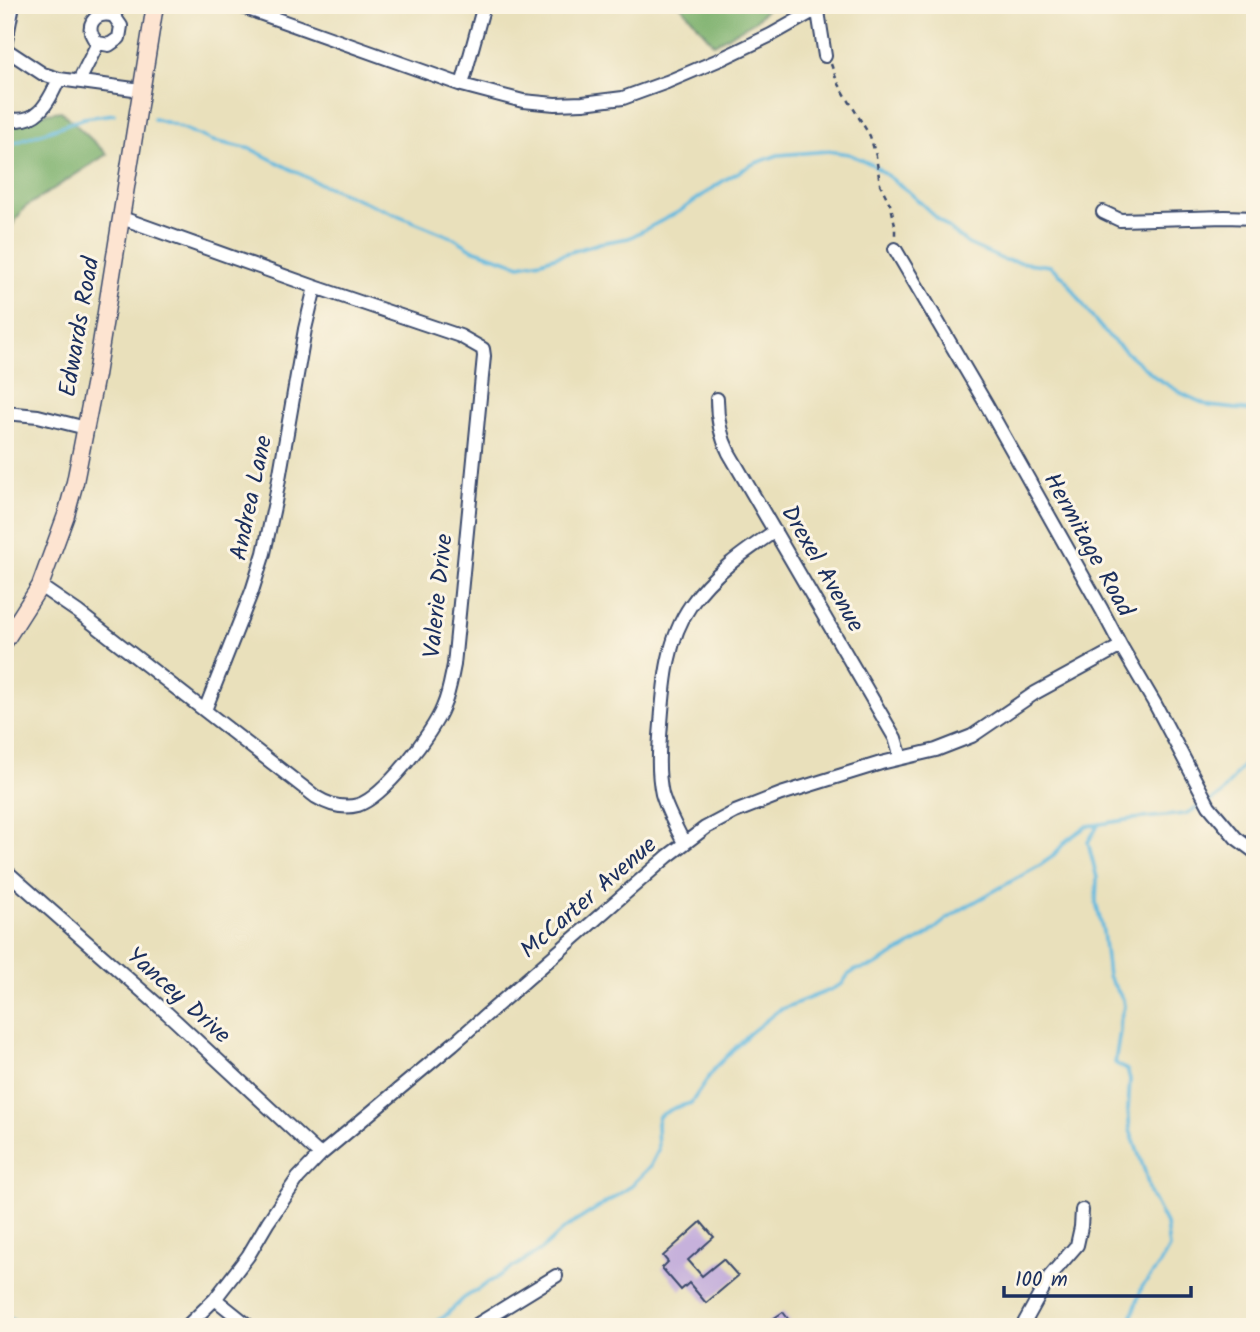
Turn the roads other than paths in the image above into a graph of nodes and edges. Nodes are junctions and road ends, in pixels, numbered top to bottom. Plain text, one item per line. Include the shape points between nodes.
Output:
1 (13, 5) edge
2 (155, 5) edge
3 (237, 5) edge
4 (484, 5) edge
5 (817, 7) edge
6 (98, 43) dead end
7 (5, 48) edge
8 (825, 56) road end
9 (59, 79) junction
10 (79, 81) junction
11 (462, 85) junction
12 (141, 90) junction
13 (5, 118) edge
14 (1103, 212) dead end
15 (122, 218) junction
16 (1255, 219) edge
17 (895, 249) dead end
18 (316, 288) junction
19 (717, 399) dead end
20 (5, 413) edge
21 (86, 428) junction
22 (775, 531) junction
23 (40, 586) junction
24 (5, 641) edge
25 (1121, 646) junction
26 (205, 710) junction
27 (901, 758) junction
28 (684, 843) junction
29 (1255, 852) edge
30 (5, 870) edge
31 (320, 1155) junction
32 (1082, 1210) dead end
33 (556, 1276) dead end
34 (215, 1299) junction
35 (186, 1327) edge
36 (250, 1327) edge
37 (473, 1327) edge
38 (1022, 1327) edge

1 - 7 street
2 - 12 street, Edwards Road
3 - 11 street
4 - 11 street
5 - 8 street
5 - 11 street via 720,59 622,98 555,104
6 - 10 street
7 - 9 street via 43,74
9 - 10 street
9 - 13 street via 47,104 31,118
10 - 12 street
12 - 15 street, Edwards Road
14 - 16 street via 1120,220
15 - 18 street, Valerie Drive
15 - 21 street, Edwards Road
17 - 25 street, Hermitage Road
18 - 26 street, Andrea Lane via 264,553
18 - 26 street, Valerie Drive via 460,336 483,349 449,689 429,733 374,796 352,806 331,805 316,797
19 - 22 street, Drexel Avenue via 724,442
20 - 21 street
21 - 23 street, Edwards Road via 66,515
22 - 27 street, Drexel Avenue via 895,738
22 - 28 street via 698,594 671,648 659,767 662,793
23 - 24 street, Edwards Road
23 - 26 street, Valerie Drive
25 - 27 street, McCarter Avenue via 1035,693 972,736
25 - 29 street, Hermitage Road via 1207,802 1236,838
27 - 28 street, McCarter Avenue via 735,812
28 - 31 street, McCarter Avenue
30 - 31 street, Yancey Drive
31 - 34 street, McCarter Avenue via 298,1178
32 - 38 street via 1077,1245 1049,1276
33 - 37 street
34 - 35 street, McCarter Avenue
34 - 36 street

